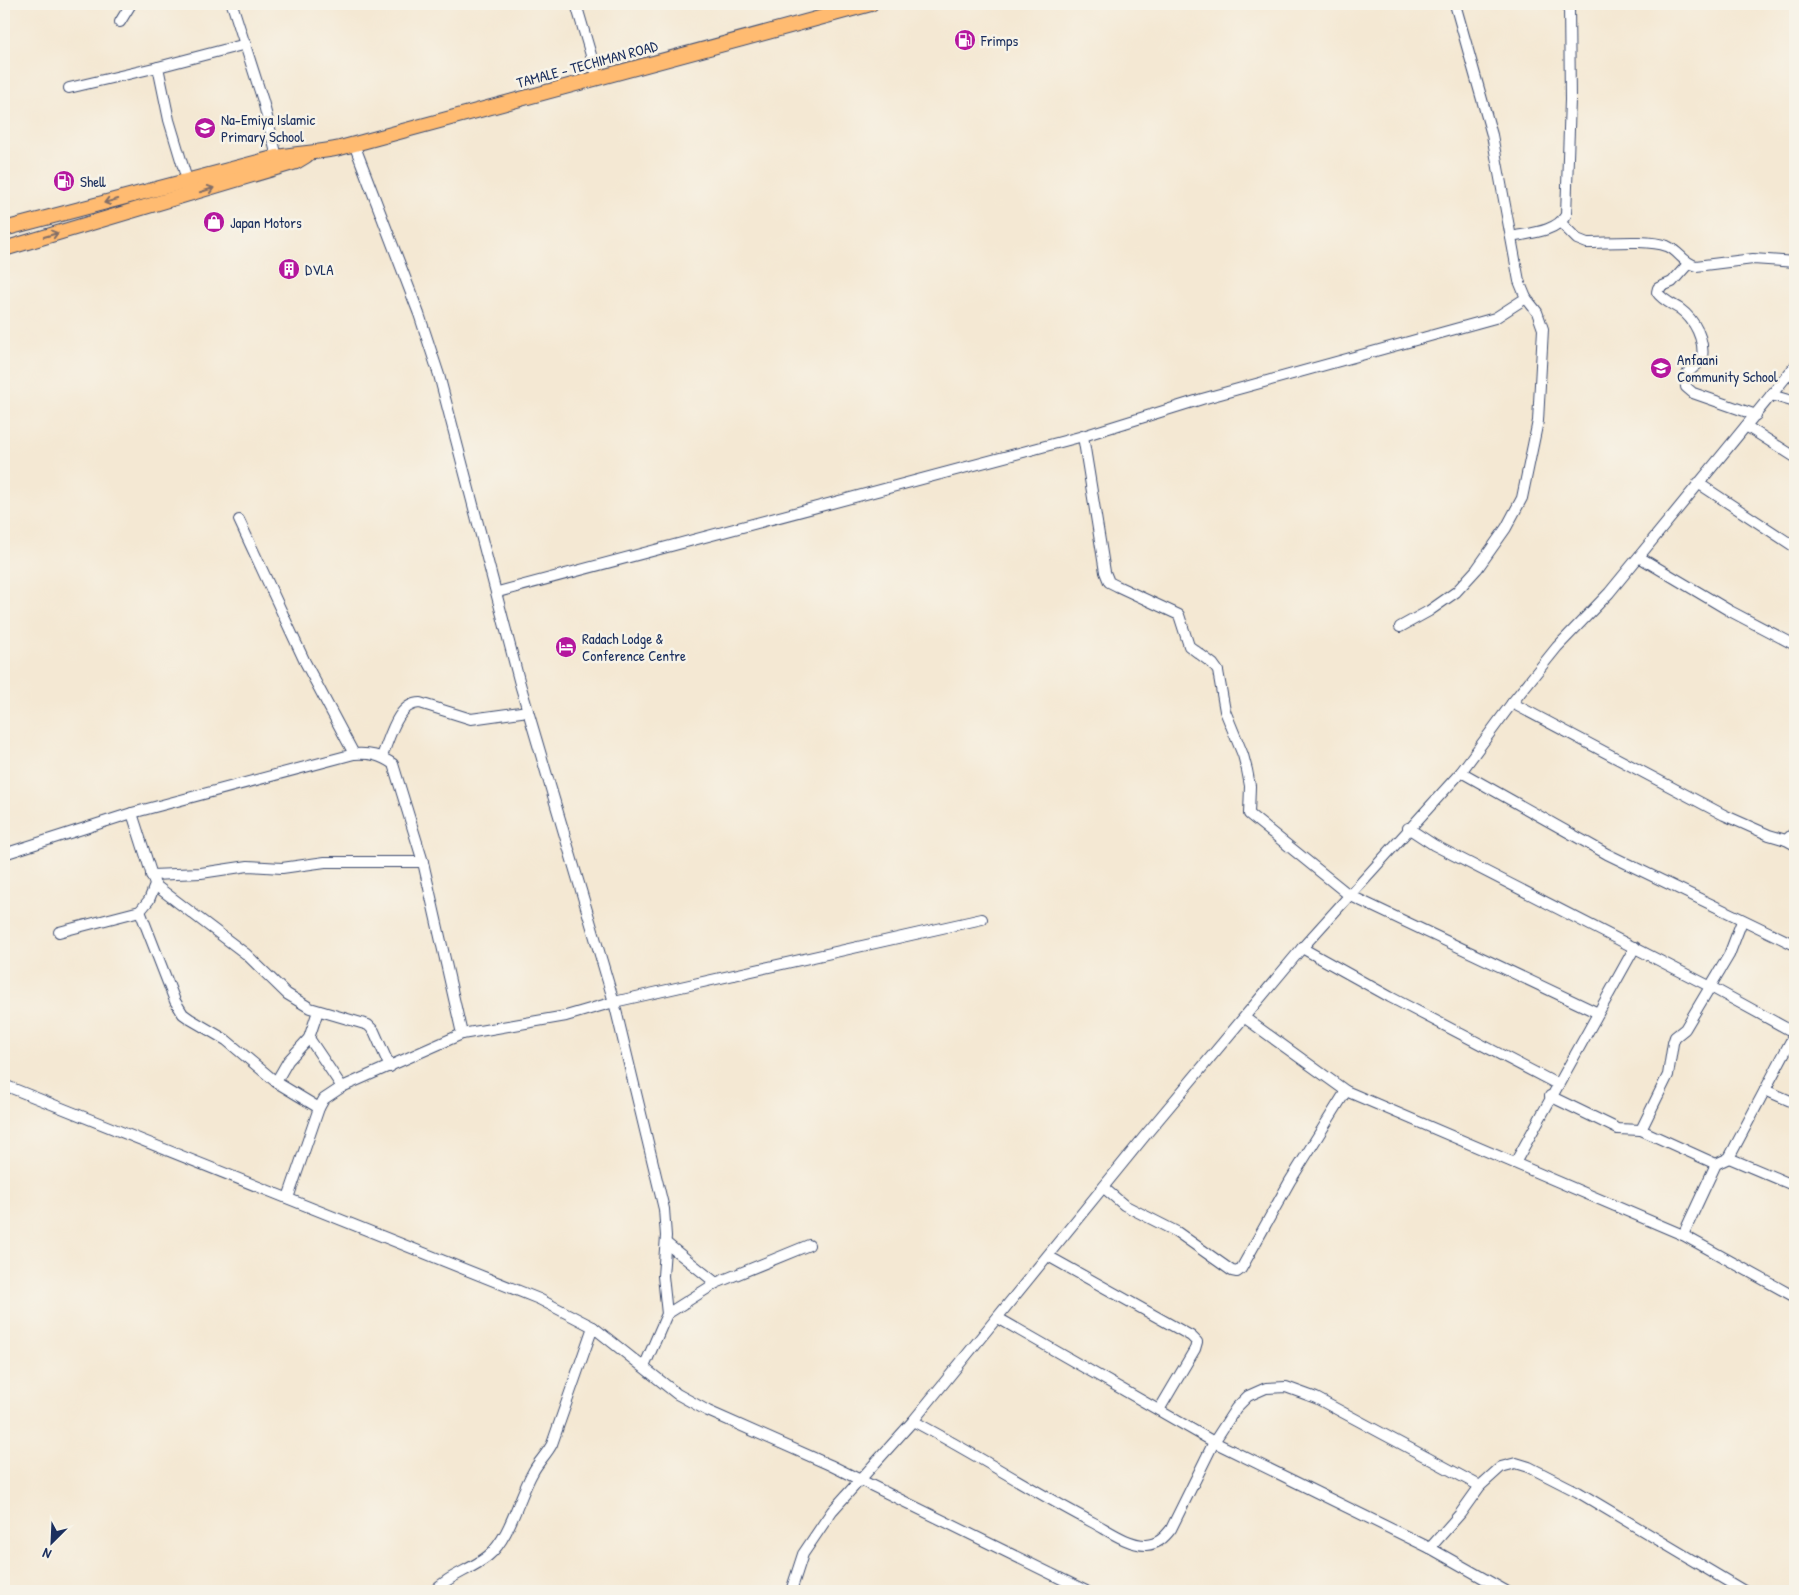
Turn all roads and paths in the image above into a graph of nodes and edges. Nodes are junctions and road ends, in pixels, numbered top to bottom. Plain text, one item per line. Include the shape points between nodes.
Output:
1 (131, 4) edge
2 (232, 4) edge
3 (576, 4) edge
4 (871, 4) edge
5 (1456, 4) edge
6 (1569, 4) edge
7 (120, 22) dead end
8 (246, 44) junction
9 (158, 67) junction
10 (598, 78) junction
11 (69, 88) dead end
12 (354, 144) junction
13 (311, 154) junction
14 (277, 157) junction
15 (187, 180) junction
16 (133, 195) junction
17 (136, 212) junction
18 (1561, 223) junction
19 (4, 229) edge
20 (1512, 237) junction
21 (4, 249) edge
22 (1795, 262) edge
23 (1688, 264) junction
24 (1526, 298) junction
25 (1795, 366) edge
26 (1771, 395) junction
27 (1795, 402) edge
28 (1756, 415) junction
29 (1746, 426) junction
30 (1083, 436) junction
31 (1795, 456) edge
32 (1698, 483) junction
33 (239, 520) dead end
34 (1795, 547) edge
35 (1639, 556) junction
36 (498, 592) junction
37 (1400, 627) dead end
38 (1795, 645) edge
39 (1512, 703) junction
40 (528, 711) junction
41 (354, 754) junction
42 (382, 756) junction
43 (1461, 772) junction
44 (132, 813) junction
45 (1408, 828) junction
46 (1795, 832) edge
47 (1791, 843) edge
48 (4, 854) edge
49 (423, 862) junction
50 (153, 880) junction
51 (1349, 895) junction
52 (140, 911) junction
53 (982, 919) dead end
54 (1742, 921) junction
55 (58, 932) dead end
56 (1795, 945) edge
57 (1302, 948) junction
58 (1635, 948) junction
59 (1711, 987) junction
60 (614, 1002) junction
61 (318, 1011) junction
62 (1598, 1013) junction
63 (1245, 1018) junction
64 (1795, 1033) edge
65 (462, 1034) junction
66 (309, 1038) junction
67 (390, 1067) junction
68 (276, 1082) junction
69 (4, 1084) edge
70 (1557, 1084) junction
71 (342, 1087) junction
72 (1765, 1090) junction
73 (1346, 1091) junction
74 (1550, 1096) junction
75 (1795, 1103) edge
76 (320, 1108) junction
77 (1641, 1130) junction
78 (1729, 1158) junction
79 (1515, 1163) junction
80 (1716, 1164) junction
81 (1795, 1186) edge
82 (1104, 1188) junction
83 (288, 1198) junction
84 (1683, 1235) junction
85 (666, 1243) junction
86 (809, 1245) dead end
87 (1048, 1256) junction
88 (716, 1283) junction
89 (1795, 1297) edge
90 (667, 1314) junction
91 (998, 1318) junction
92 (593, 1328) junction
93 (644, 1366) junction
94 (1159, 1410) junction
95 (913, 1421) junction
96 (1214, 1442) junction
97 (859, 1480) junction
98 (1480, 1486) junction
99 (1430, 1548) junction
100 (434, 1591) edge
101 (791, 1591) edge
102 (1086, 1591) edge
103 (1506, 1591) edge
104 (1744, 1591) edge

1 - 7 street
2 - 8 street
3 - 10 street
4 - 10 highway, TAMALE - TECHIMAN ROAD
5 - 20 street via 1492,135
6 - 18 street via 1566,215
8 - 9 street
8 - 14 street
9 - 11 street
9 - 15 street via 169,120
10 - 12 highway, TAMALE - TECHIMAN ROAD
12 - 13 highway, TAMALE - TECHIMAN ROAD
12 - 36 street via 439,375
13 - 14 highway
17 -> 13 highway via 296,162
14 - 15 highway
15 - 16 highway
16 - 17 highway
16 -> 19 highway
21 -> 17 highway
18 - 20 street
18 - 23 street via 1577,239 1587,243 1662,245 1676,251
20 - 24 street via 1519,281
22 - 23 street via 1753,259 1696,266
23 - 28 street via 1676,279 1658,288 1657,292 1682,310 1698,332 1702,359 1687,371 1686,388
24 - 30 street via 1495,318
24 - 37 street via 1537,312 1543,329 1538,421 1522,498 1506,528 1456,592
25 - 26 street
26 - 27 street
26 - 28 street
28 - 29 street
29 - 31 street
29 - 32 street
30 - 36 street
30 - 51 street via 1109,582 1179,615 1189,646 1218,671 1225,711 1247,770 1249,814
32 - 34 street
32 - 35 street
33 - 41 street via 302,654
35 - 38 street via 1730,611
35 - 39 street via 1557,647
36 - 40 street
39 - 43 street
39 - 47 street via 1724,815
40 - 42 street via 472,719 413,703 403,711
40 - 60 street
41 - 42 street
41 - 44 street
42 - 49 street via 392,764
43 - 45 street
43 - 54 street via 1607,854
44 - 48 street
44 - 50 street
45 - 51 street
45 - 58 street via 1434,845
46 - 47 street
49 - 50 street via 325,862 282,868 248,866
49 - 65 street
50 - 52 street via 149,900
50 - 61 street via 246,954 287,994
51 - 57 street
51 - 62 street
52 - 55 street
52 - 68 street via 183,1014 226,1040
53 - 60 street
54 - 56 street
54 - 59 street via 1733,948
57 - 63 street
57 - 70 street
58 - 59 street
58 - 62 street
59 - 64 street
59 - 77 street via 1685,1029 1675,1037 1668,1075
60 - 65 street via 566,1016
60 - 85 street via 664,1209
61 - 66 street
61 - 67 street via 368,1025 374,1031
62 - 70 street
63 - 73 street
63 - 82 street
64 - 72 street
65 - 67 street
66 - 68 street via 288,1061
66 - 71 street
67 - 71 street
68 - 76 street
69 - 83 street
70 - 74 street
71 - 76 street via 324,1100
72 - 75 street
72 - 78 street
73 - 79 street
73 - 82 street via 1237,1272 1177,1232 1124,1205
74 - 77 street via 1618,1129
74 - 79 street
76 - 83 street
77 - 80 street
78 - 80 street
78 - 81 street
79 - 84 street
80 - 84 street
82 - 87 street
83 - 92 street via 539,1299
84 - 89 street
85 - 88 street
85 - 90 street via 663,1276
86 - 88 street
87 - 91 street
87 - 94 street via 1197,1342
88 - 90 street
90 - 93 street
91 - 94 street
91 - 95 street
92 - 93 street
92 - 100 street via 552,1444 533,1470 501,1541 487,1557 448,1578
93 - 97 street via 677,1394
94 - 96 street
95 - 96 street via 1061,1506 1122,1538 1145,1545 1155,1544 1171,1529
95 - 97 street
96 - 98 street via 1236,1408 1248,1396 1266,1388 1286,1388 1316,1398
96 - 99 street
97 - 101 street via 814,1536 803,1554
97 - 102 street
98 - 99 street
98 - 104 street via 1501,1467 1516,1463 1529,1467 1646,1531
99 - 103 street

